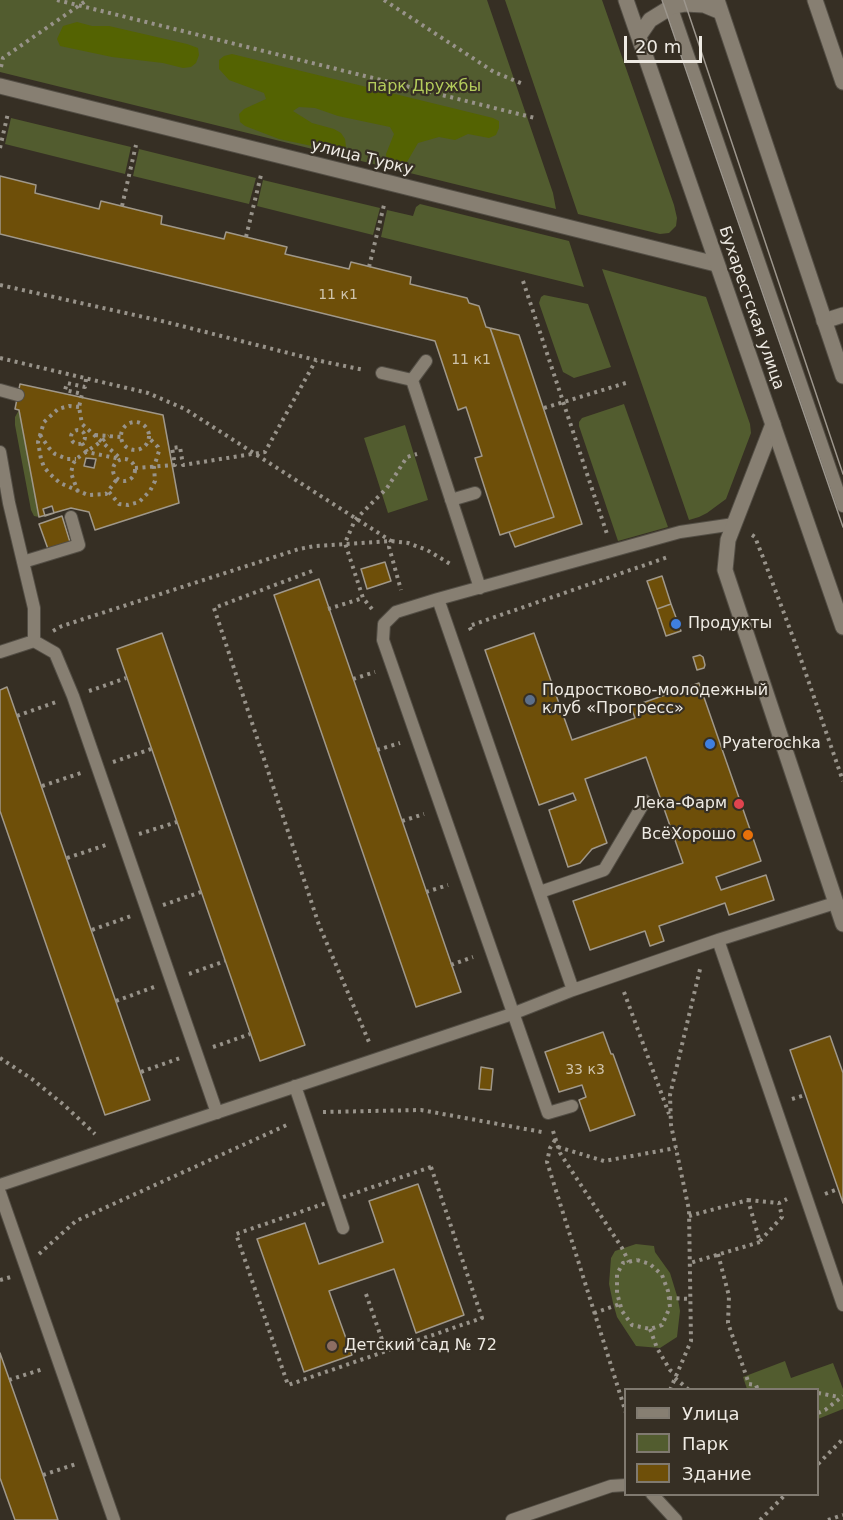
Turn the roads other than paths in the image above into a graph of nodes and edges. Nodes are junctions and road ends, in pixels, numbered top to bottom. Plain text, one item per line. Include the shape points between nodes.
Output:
1 (626, 0) edge
2 (815, 0) edge
3 (670, 4) edge
4 (719, 6) edge
5 (639, 36) junction
6 (843, 82) edge
7 (0, 86) edge
8 (716, 264) junction
9 (843, 315) edge
10 (824, 321) junction
11 (426, 361) dead end
12 (382, 373) road end
13 (843, 376) edge
14 (412, 380) junction
15 (0, 390) edge
16 (18, 395) dead end
17 (773, 424) junction
18 (0, 452) edge
19 (475, 493) dead end
20 (452, 500) junction
21 (4, 504) edge
22 (843, 506) edge
23 (71, 517) dead end
24 (734, 524) junction
25 (23, 561) junction
26 (480, 588) junction
27 (438, 599) junction
28 (843, 627) edge
29 (34, 641) junction
30 (0, 652) edge
31 (645, 801) dead end
32 (540, 891) junction
33 (836, 903) junction
34 (843, 924) edge
35 (718, 940) junction
36 (573, 990) junction
37 (512, 1014) junction
38 (295, 1086) junction
39 (572, 1106) dead end
40 (217, 1113) junction
41 (0, 1185) edge
42 (0, 1193) edge
43 (343, 1228) dead end
44 (843, 1305) edge
45 (624, 1485) edge
46 (654, 1496) edge
47 (114, 1520) edge
48 (512, 1520) edge
49 (676, 1520) edge

1 - 5 street, Бухарестская улица
2 - 6 street
3 - 4 street
3 - 5 street via 650,20
3 - 22 lane
4 - 10 street
5 - 8 street, Бухарестская улица
7 - 8 street, улица Турку
8 - 17 street, Бухарестская улица
9 - 10 street
10 - 13 street
11 - 14 lane
12 - 14 lane
14 - 20 lane
15 - 16 lane
17 - 24 street
17 - 28 street, Бухарестская улица
18 - 21 lane
19 - 20 lane
20 - 26 lane
21 - 25 lane
23 - 25 lane via 79,545
24 - 26 lane via 681,532
24 - 33 street via 725,553 729,587
25 - 29 lane via 34,608
26 - 27 lane
27 - 32 lane
27 - 37 lane via 396,612 384,624 383,640
29 - 30 lane
29 - 40 lane via 55,653 73,696
31 - 32 lane via 604,870
32 - 36 lane
33 - 34 street
33 - 35 lane
35 - 36 lane
35 - 44 lane
36 - 37 lane
37 - 38 lane
37 - 39 lane via 548,1113
38 - 40 lane
38 - 43 lane
40 - 41 lane
42 - 47 lane
45 - 48 lane via 611,1486
46 - 49 lane

